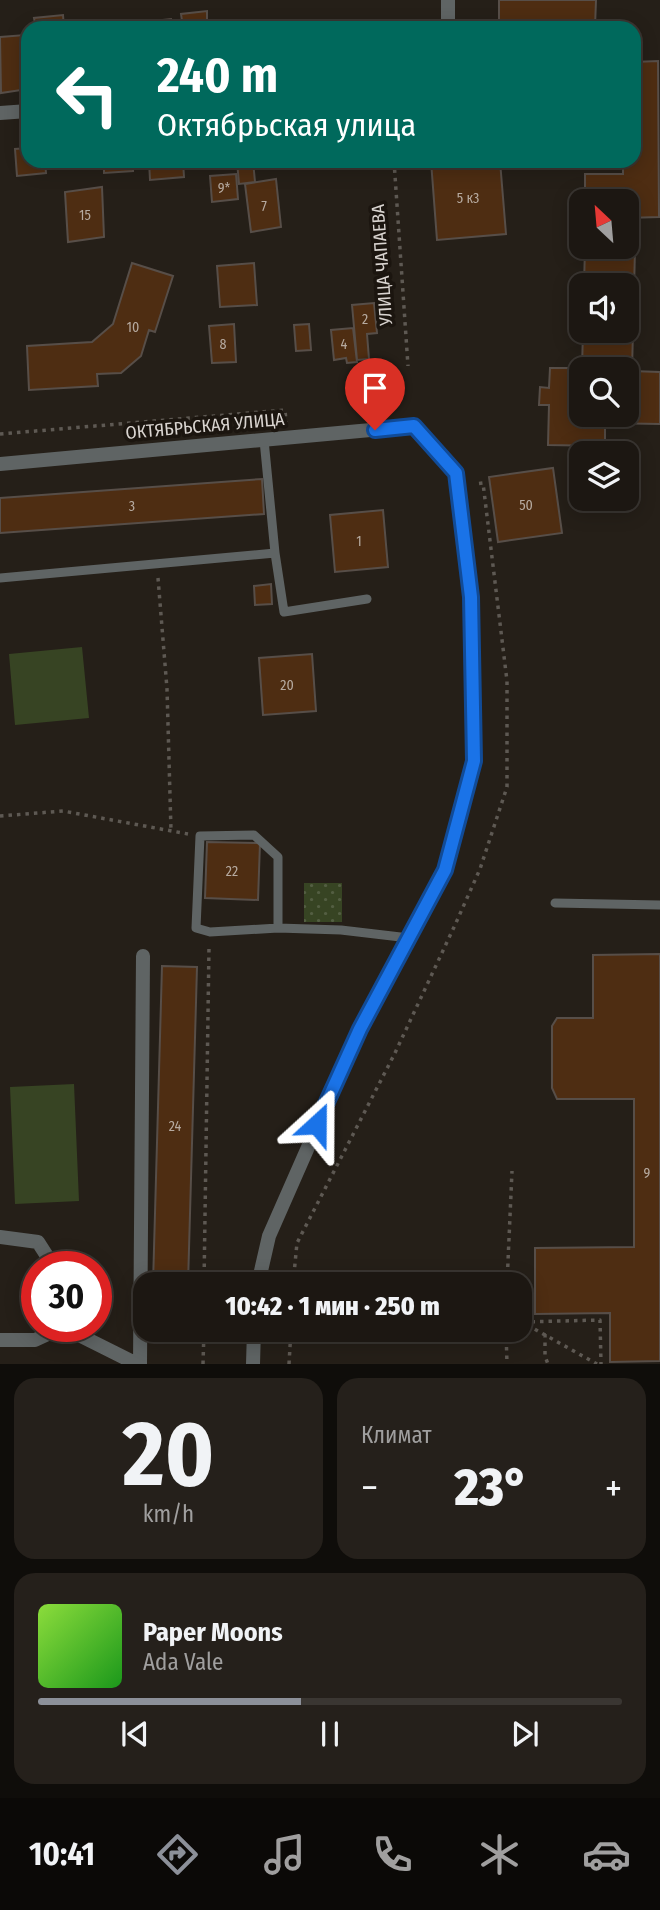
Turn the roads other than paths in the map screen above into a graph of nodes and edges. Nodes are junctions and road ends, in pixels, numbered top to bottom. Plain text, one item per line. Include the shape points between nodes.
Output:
1 (448, 0) edge
2 (449, 21) edge
3 (21, 112) edge
4 (0, 114) edge
5 (264, 440) junction
6 (0, 464) edge
7 (275, 553) junction
8 (0, 578) edge
9 (367, 599) dead end
10 (555, 903) dead end
11 (660, 905) edge
12 (278, 928) junction
13 (409, 938) junction
14 (143, 956) dead end
15 (0, 1237) edge
16 (44, 1251) edge
17 (261, 1272) edge
18 (0, 1340) edge
19 (21, 1340) edge
20 (92, 1342) edge
21 (254, 1342) edge
22 (138, 1364) edge
23 (253, 1364) edge

1 - 2 street
3 - 4 street
5 - 6 street, ОКТЯБРЬСКАЯ УЛИЦА
5 - 7 lane
5 - 13 street, ОКТЯБРЬСКАЯ УЛИЦА via 414,426 456,473 471,597 474,761 445,870
7 - 8 lane
7 - 9 lane via 284,612
10 - 11 lane
12 - 12 lane via 278,858 254,835 200,836 196,928 210,932
12 - 13 lane
13 - 17 street via 360,1029 296,1172 269,1236
14 - 22 street
15 - 16 street via 38,1242
18 - 19 street
20 - 22 street
21 - 23 street

